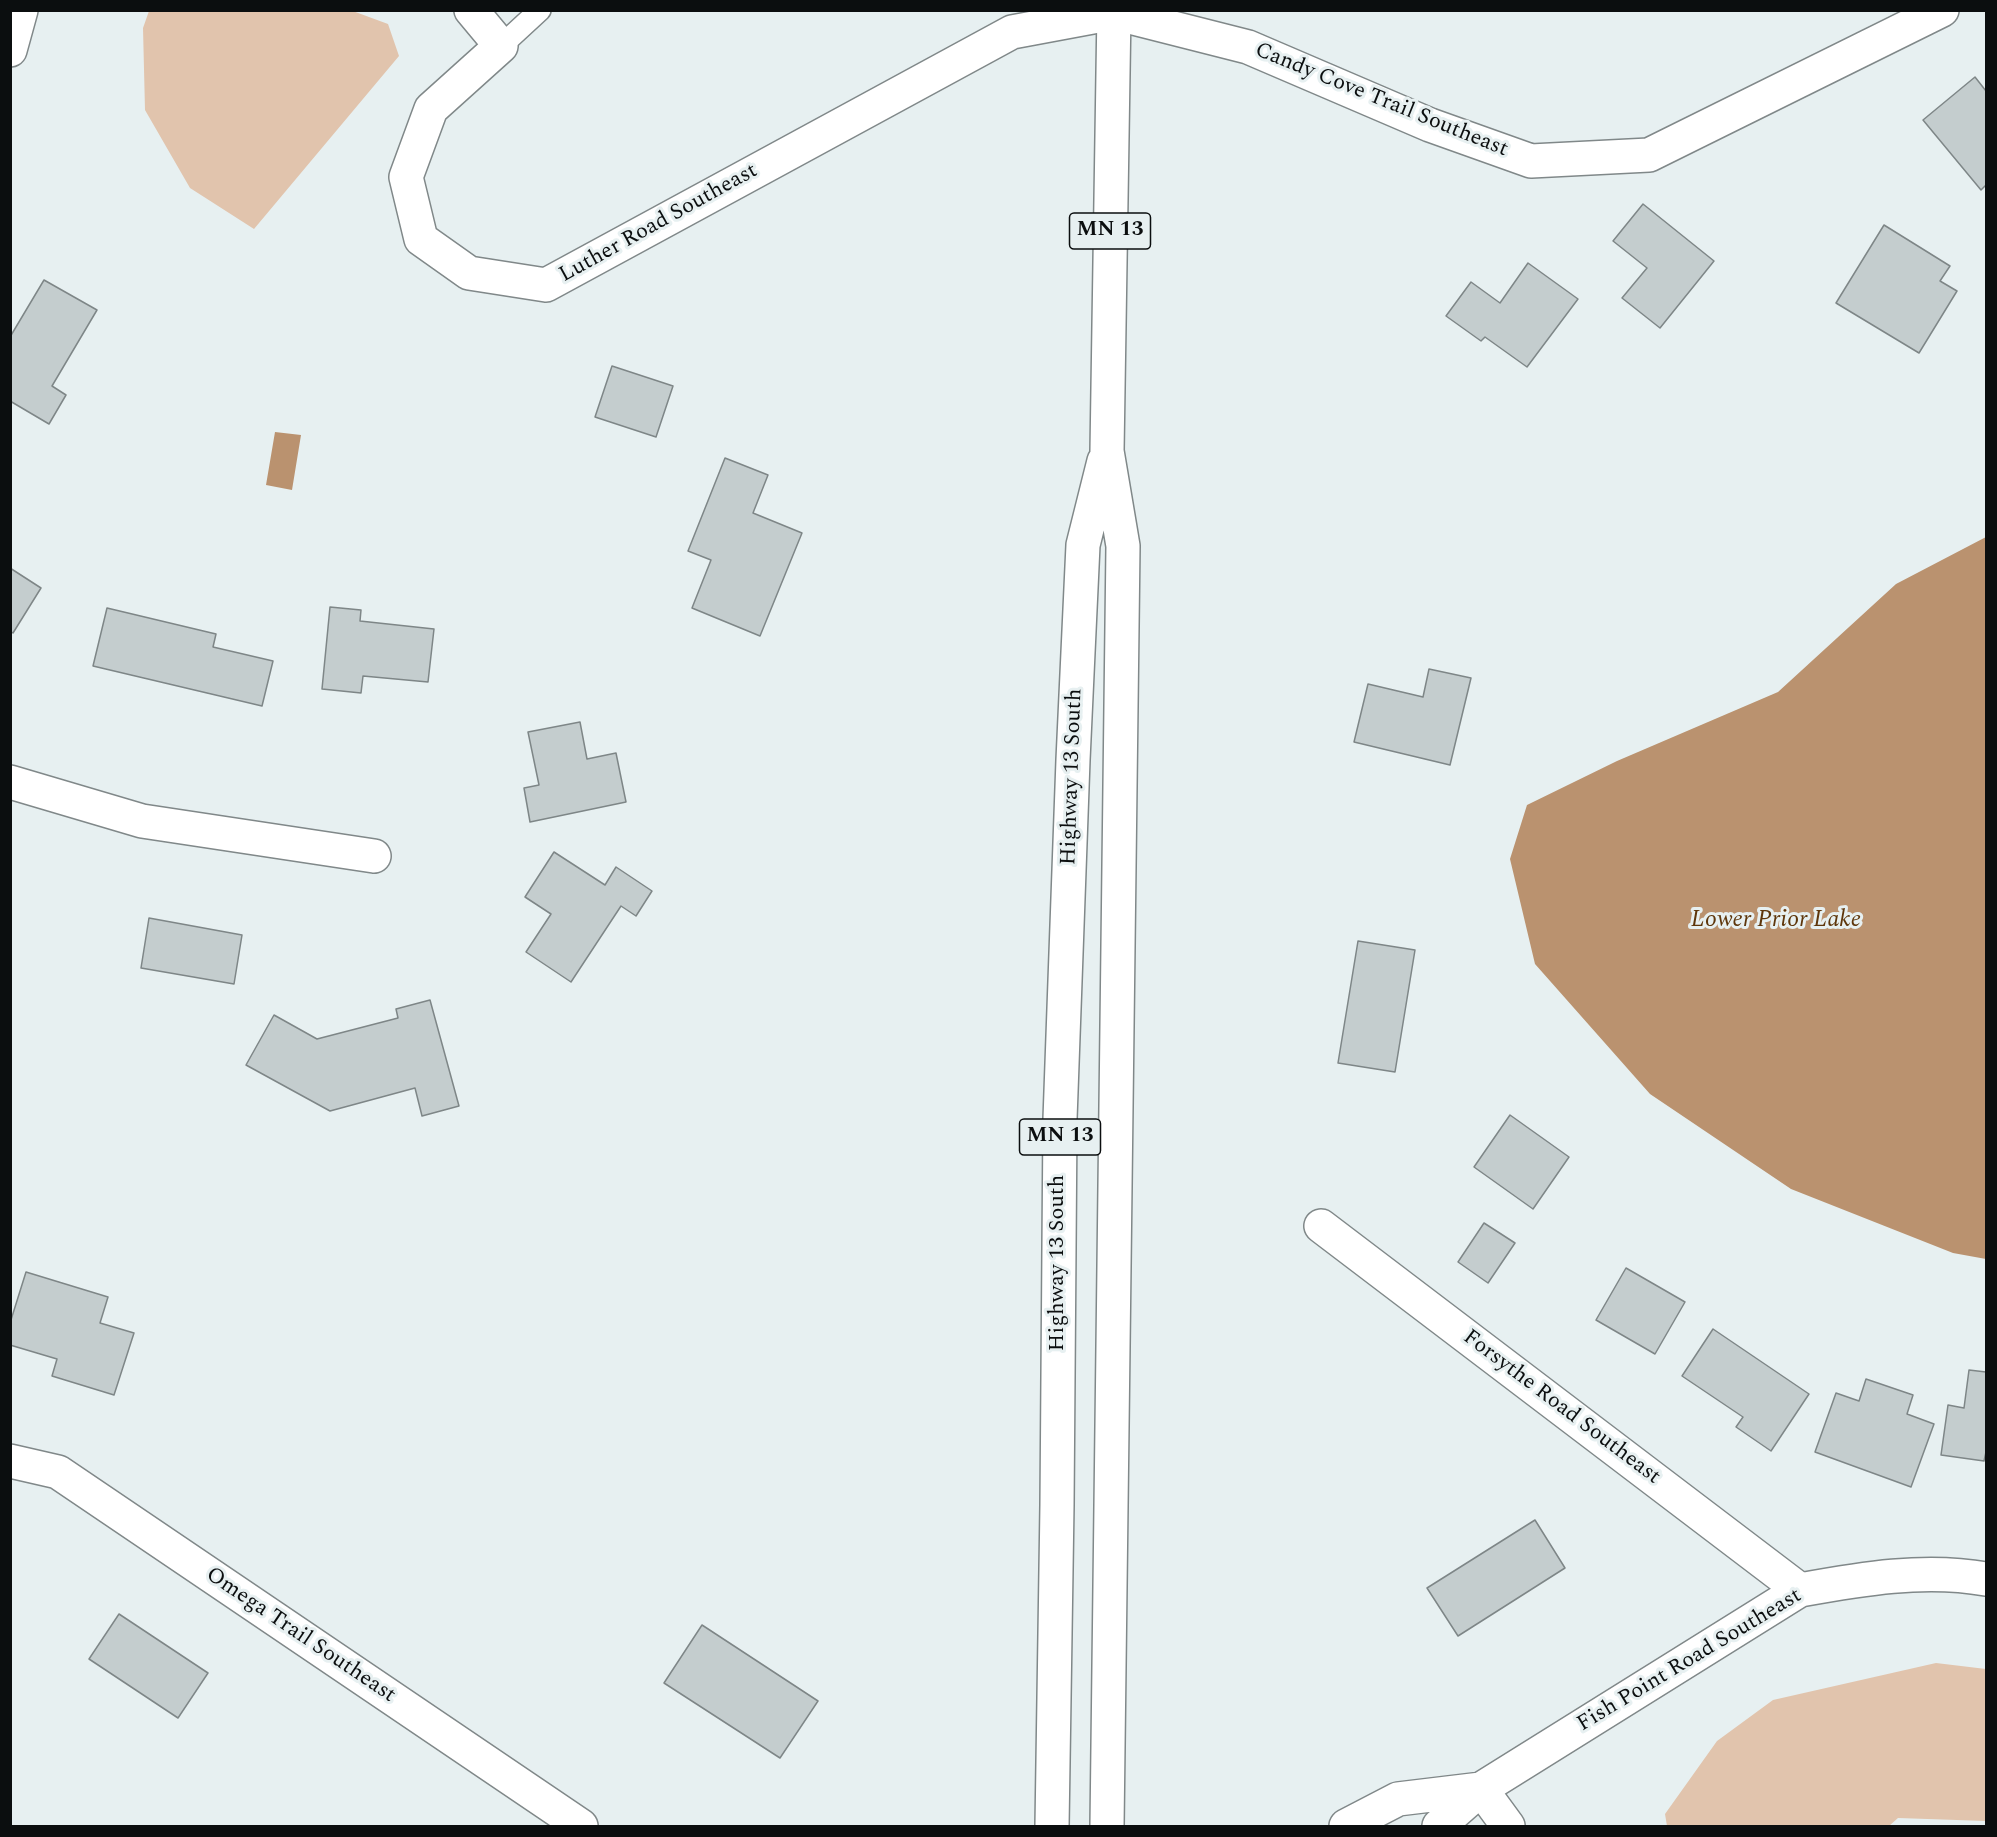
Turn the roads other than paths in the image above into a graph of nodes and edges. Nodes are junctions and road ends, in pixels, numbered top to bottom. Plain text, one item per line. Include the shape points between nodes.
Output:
1 (21, 10) edge
2 (471, 10) edge
3 (540, 10) edge
4 (1942, 10) edge
5 (1114, 12) edge
6 (501, 46) junction
7 (10, 50) edge
8 (1107, 451) junction
9 (10, 782) edge
10 (374, 856) dead end
11 (1321, 1226) dead end
12 (10, 1461) edge
13 (1986, 1579) edge
14 (1800, 1590) junction
15 (1481, 1789) junction
16 (581, 1827) edge
17 (1052, 1827) edge
18 (1107, 1827) edge
19 (1346, 1827) edge
20 (1439, 1827) edge
21 (1508, 1827) edge

1 - 7 street
2 - 6 street
3 - 6 lane
4 - 5 street, Candy Cove Trail Southeast via 1649,155 1531,161 1430,125 1248,47
5 - 6 street, Luther Road Southeast via 1012,32 546,285 469,273 421,239 406,177 431,109
5 - 8 street, Highway 13 South / MN 13
8 - 17 street, Highway 13 South / MN 13 via 1083,545 1073,760 1060,1119
8 - 18 street, Highway 13 South / MN 13 via 1124,546
9 - 10 street via 142,821
11 - 14 street, Forsythe Road Southeast
12 - 16 street, Omega Trail Southeast via 58,1472
13 - 14 street, Fish Point Road Southeast via 1915,1575
14 - 15 street, Fish Point Road Southeast
15 - 19 street, Fish Point Road Southeast via 1398,1799
15 - 20 street, Fish Point Road Southeast
15 - 21 street

